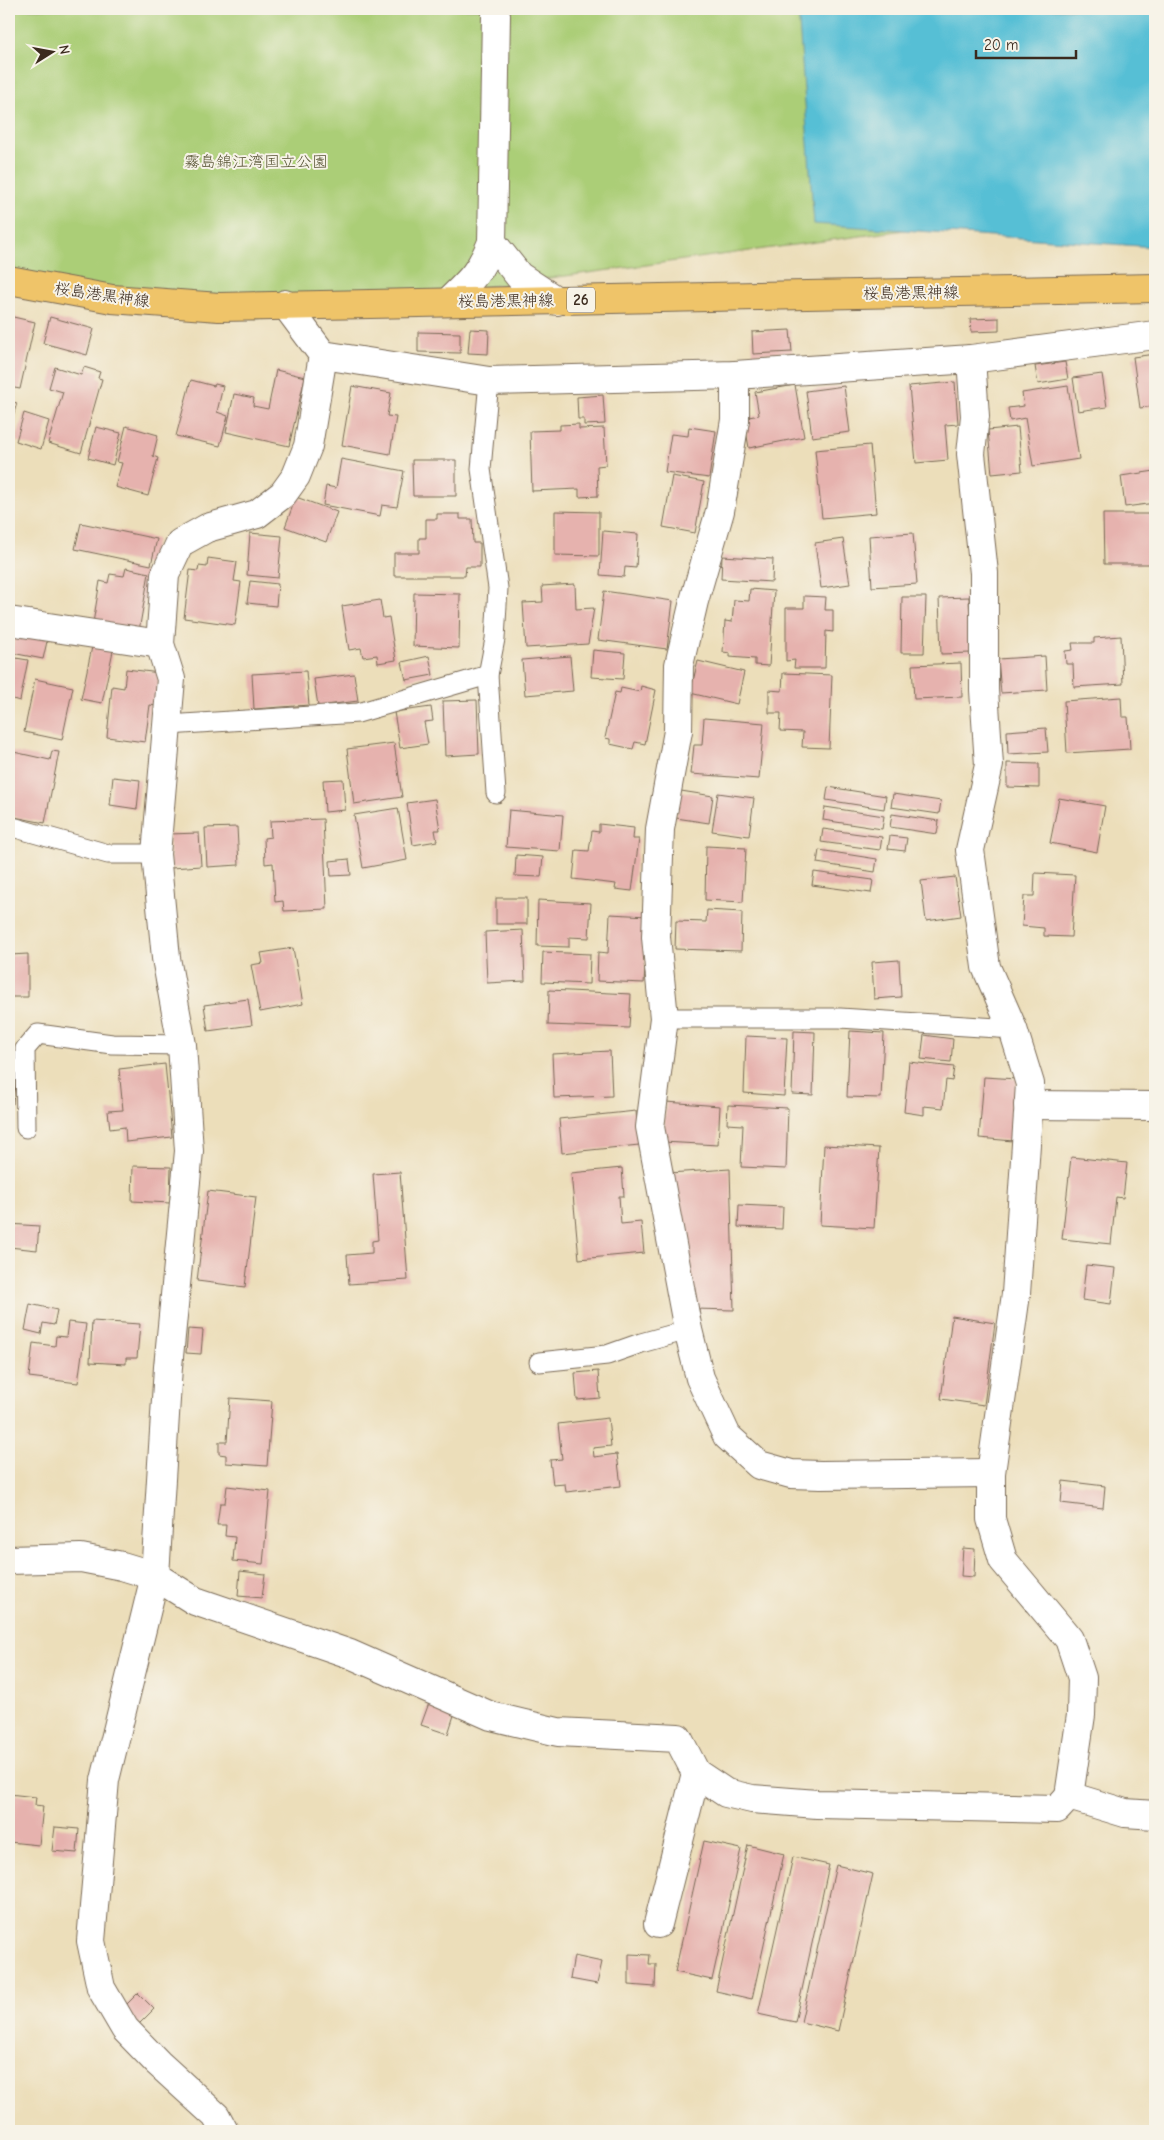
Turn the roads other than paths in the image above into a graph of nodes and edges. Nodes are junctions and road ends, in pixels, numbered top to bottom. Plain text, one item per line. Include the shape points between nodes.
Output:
1 (496, 14) dead end
2 (492, 242) junction
3 (9, 280) edge
4 (1155, 288) edge
5 (557, 301) junction
6 (448, 302) junction
7 (285, 304) junction
8 (1155, 335) edge
9 (323, 355) junction
10 (972, 358) junction
11 (735, 375) junction
12 (489, 381) junction
13 (9, 621) edge
14 (160, 644) junction
15 (488, 675) junction
16 (168, 725) junction
17 (496, 793) dead end
18 (9, 826) edge
19 (156, 854) junction
20 (664, 1018) junction
21 (1013, 1029) junction
22 (182, 1045) junction
23 (1028, 1106) junction
24 (1155, 1106) edge
25 (26, 1128) dead end
26 (688, 1330) junction
27 (538, 1362) dead end
28 (991, 1473) junction
29 (9, 1560) edge
30 (155, 1576) junction
31 (696, 1773) junction
32 (1069, 1796) junction
33 (1155, 1815) edge
34 (658, 1924) dead end
35 (224, 2131) edge

1 - 2 street
2 - 5 street via 519,276
2 - 6 street via 483,264
3 - 7 main road, 桜島港黒神線 / 26 via 112,298 219,307
4 - 5 main road, 桜島港黒神線 / 26
5 - 6 main road, 桜島港黒神線 / 26
6 - 7 main road, 桜島港黒神線 / 26
7 - 9 street
8 - 10 street
9 - 12 street
9 - 14 street via 308,446 296,476 283,494 257,514 207,528 180,543 165,575
10 - 11 street
10 - 21 street via 975,416 971,454 984,573 984,690 990,765 970,850 986,967
11 - 12 street
11 - 20 street via 735,420 722,502 679,665 678,731 660,828 656,938
12 - 15 lane via 481,469 498,588 495,639
13 - 14 street
14 - 16 street via 171,680
15 - 16 lane via 358,713
15 - 17 lane
16 - 19 street
18 - 19 lane via 108,854
19 - 22 street via 166,958
20 - 21 lane via 840,1018
20 - 26 street via 650,1127
21 - 23 street via 1030,1084
22 - 25 lane via 112,1044 38,1034 25,1050
22 - 30 street via 189,1151 168,1367
23 - 24 street
23 - 28 street via 1016,1294
26 - 27 lane via 607,1355
26 - 28 street via 700,1378 727,1436 758,1465 791,1474
28 - 32 street via 991,1519 1003,1560 1068,1639 1082,1678 1082,1715
29 - 30 street via 81,1558
30 - 31 street via 195,1601 350,1654 491,1716 558,1732 678,1738
30 - 35 street via 105,1780 91,1941 100,1988 125,2029 216,2116
31 - 32 street via 726,1792 752,1800 1058,1809
31 - 34 street
32 - 33 street via 1125,1813

